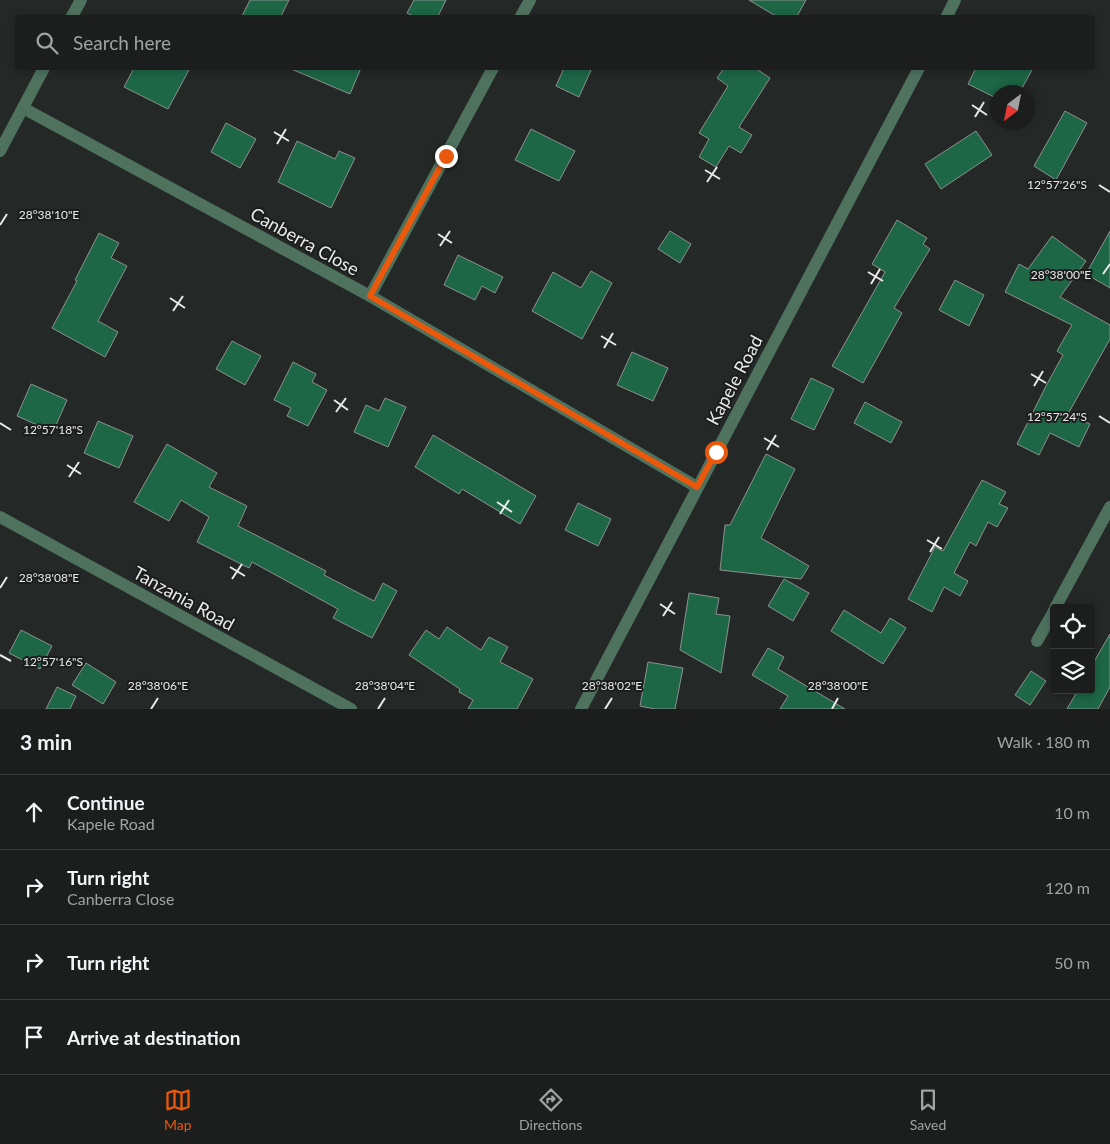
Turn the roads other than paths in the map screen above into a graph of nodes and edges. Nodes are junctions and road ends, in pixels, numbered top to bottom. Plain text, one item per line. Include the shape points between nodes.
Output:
1 (80, 0) edge
2 (530, 0) edge
3 (955, 0) edge
4 (72, 15) edge
5 (522, 15) edge
6 (948, 15) edge
7 (43, 70) edge
8 (492, 70) edge
9 (918, 70) edge
10 (23, 108) junction
11 (0, 151) edge
12 (370, 296) junction
13 (697, 487) junction
14 (1110, 506) edge
15 (0, 517) edge
16 (1057, 604) edge
17 (1050, 617) edge
18 (1037, 641) dead end
19 (351, 709) edge
20 (580, 709) edge

1 - 4 street
2 - 5 street
3 - 6 street
7 - 10 street
8 - 12 street
9 - 13 street, Kapele Road
10 - 11 street
10 - 12 street, Canberra Close
12 - 13 street, Canberra Close
13 - 20 street, Kapele Road
14 - 16 street
15 - 19 street, Tanzania Road
17 - 18 street

